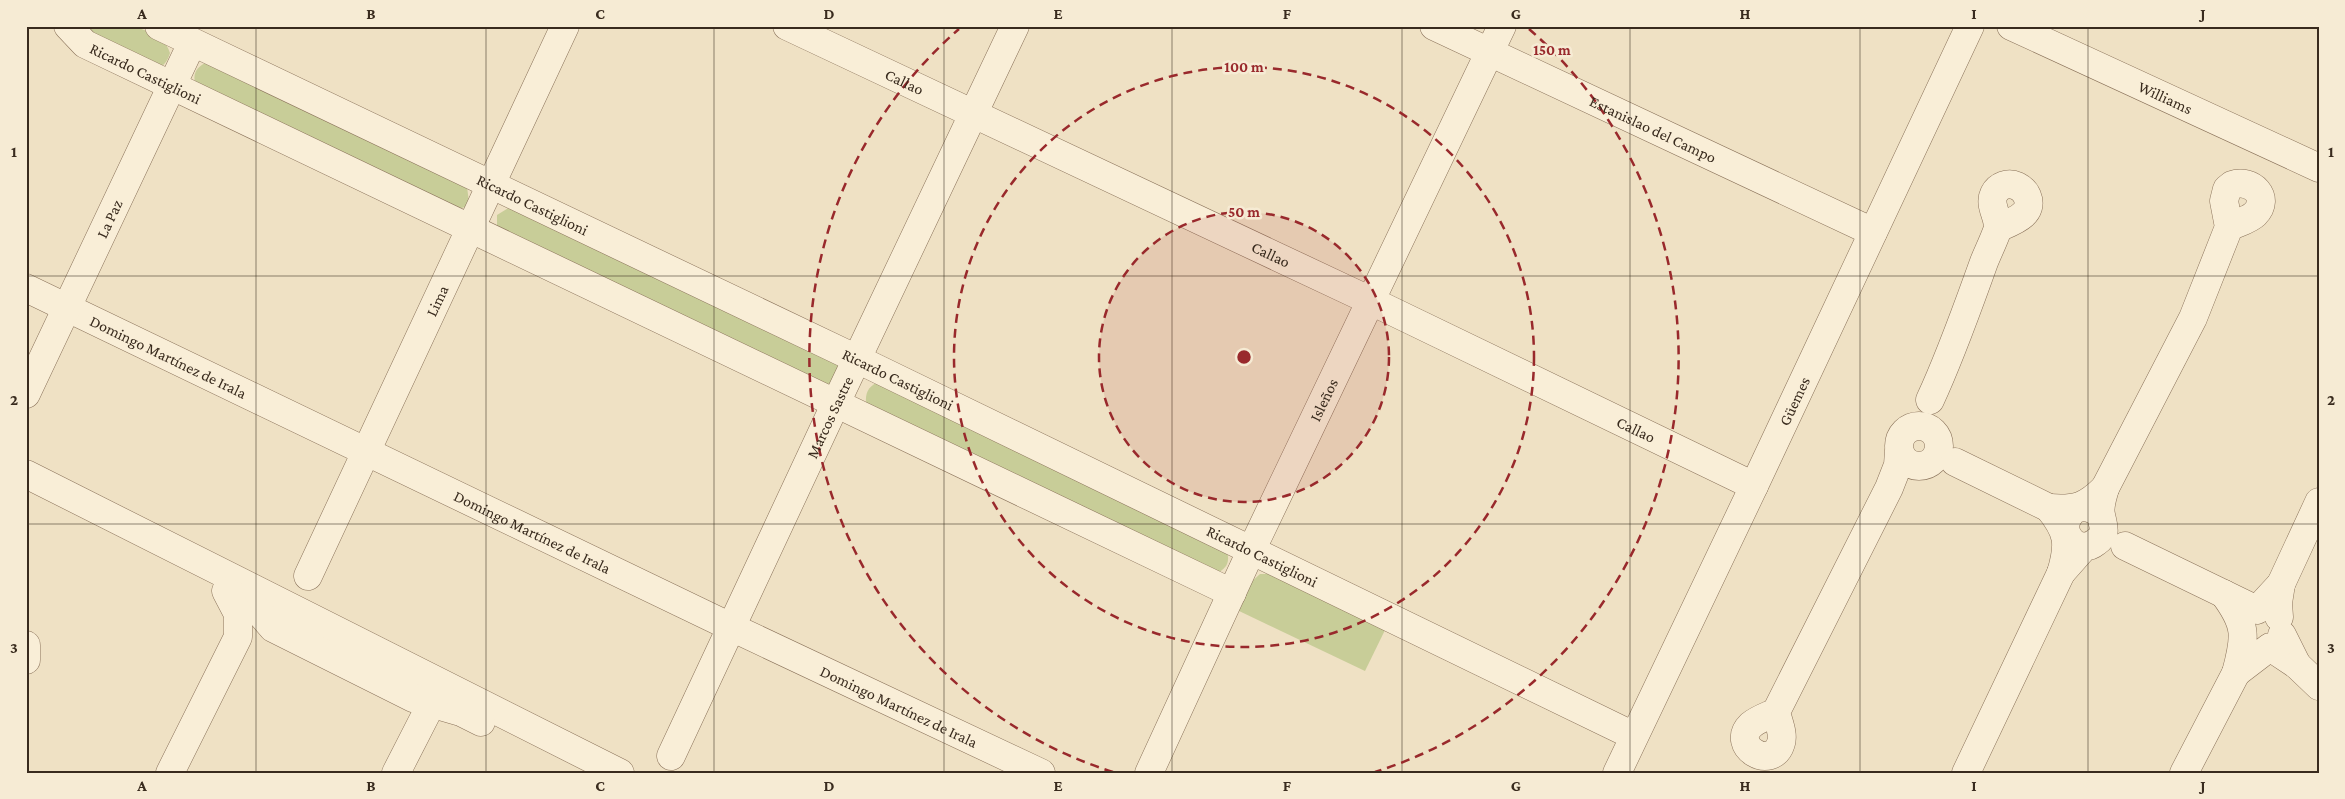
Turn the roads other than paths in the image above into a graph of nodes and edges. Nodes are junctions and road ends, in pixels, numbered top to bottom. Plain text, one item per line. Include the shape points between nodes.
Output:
1 (68, 26) edge
2 (159, 26) edge
3 (565, 26) edge
4 (787, 26) edge
5 (1015, 26) edge
6 (1434, 26) edge
7 (1502, 26) edge
8 (1970, 26) edge
9 (2011, 26) edge
10 (192, 43) junction
11 (1489, 52) junction
12 (172, 85) junction
13 (973, 114) junction
14 (2319, 168) edge
15 (492, 184) junction
16 (2229, 226) dead end
17 (472, 228) junction
18 (1998, 228) dead end
19 (1873, 232) junction
20 (26, 288) edge
21 (1371, 300) junction
22 (68, 307) junction
23 (857, 359) junction
24 (26, 394) edge
25 (834, 404) junction
26 (1926, 449) junction
27 (367, 452) junction
28 (26, 474) edge
29 (1754, 486) junction
30 (26, 492) edge
31 (2319, 502) edge
32 (2088, 528) junction
33 (1251, 550) junction
34 (308, 576) dead end
35 (226, 591) junction
36 (1232, 593) junction
37 (2224, 594) junction
38 (258, 599) junction
39 (731, 627) junction
40 (2272, 627) junction
41 (273, 628) junction
42 (2244, 634) junction
43 (238, 637) junction
44 (26, 645) edge
45 (26, 660) edge
46 (2236, 673) junction
47 (2319, 686) edge
48 (437, 693) junction
49 (1776, 712) dead end
50 (1634, 736) junction
51 (671, 756) dead end
52 (170, 773) edge
53 (396, 773) edge
54 (582, 773) edge
55 (620, 773) edge
56 (1041, 773) edge
57 (1149, 773) edge
58 (1617, 773) edge
59 (1966, 773) edge
60 (2184, 773) edge

1 - 12 street, Ricardo Castiglioni via 85,44
2 - 10 street, Ricardo Castiglioni
3 - 15 street, Lima
4 - 13 street, Callao
5 - 13 street, Marcos Sastre
6 - 11 street, Estanislao del Campo
7 - 11 street, Isleños
8 - 19 street, Güemes
9 - 14 street, Williams
10 - 12 street, La Paz
10 - 15 street, Ricardo Castiglioni
11 - 19 street, Estanislao del Campo
11 - 21 street, Isleños
12 - 17 street, Ricardo Castiglioni
12 - 22 street, La Paz
13 - 21 street, Callao
13 - 23 street, Marcos Sastre
15 - 17 street, Lima
15 - 23 street, Ricardo Castiglioni
16 - 32 street via 2192,318 2104,488
17 - 25 street, Ricardo Castiglioni
17 - 27 street, Lima
18 - 26 street via 1949,359 1930,400
19 - 29 street, Güemes
20 - 22 street, Domingo Martínez de Irala
21 - 29 street, Callao
21 - 33 street, Isleños
22 - 24 street, La Paz
22 - 27 street, Domingo Martínez de Irala
23 - 25 street, Marcos Sastre
23 - 33 street, Ricardo Castiglioni
25 - 36 street, Ricardo Castiglioni
25 - 39 street, Marcos Sastre
26 - 32 street
26 - 49 street via 1898,465
27 - 34 street, Lima
27 - 39 street, Domingo Martínez de Irala
28 - 38 street
29 - 50 street, Güemes
30 - 35 street
31 - 40 street via 2281,584
32 - 37 street
32 - 59 street via 2065,559
33 - 36 street, Isleños
33 - 50 street, Ricardo Castiglioni
35 - 38 street
35 - 43 street via 238,614
36 - 57 street, Isleños
37 - 40 street
37 - 42 street via 2238,612
38 - 41 street
38 - 48 street
39 - 51 street, Marcos Sastre
39 - 56 street, Domingo Martínez de Irala
40 - 42 street via 2252,612 2244,622
40 - 46 street
40 - 47 street via 2297,665
41 - 43 street via 251,630
41 - 48 street via 413,698
42 - 46 street
43 - 52 street
44 - 45 street
46 - 60 street
48 - 53 street
48 - 54 street via 461,712
48 - 55 street
50 - 58 street, Güemes

